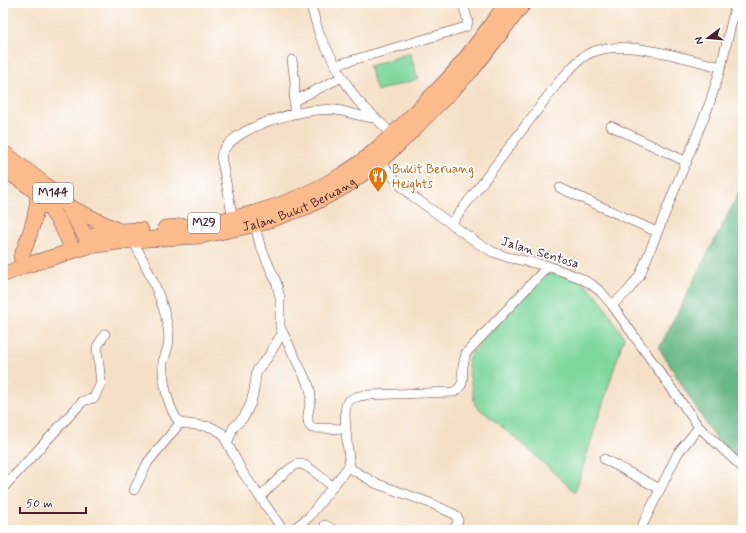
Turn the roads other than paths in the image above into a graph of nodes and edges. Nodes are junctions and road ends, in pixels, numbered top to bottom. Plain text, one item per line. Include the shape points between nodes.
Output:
1 (310, 3) edge
2 (463, 3) edge
3 (507, 3) edge
4 (524, 3) edge
5 (736, 3) edge
6 (292, 60) dead end
7 (336, 65) junction
8 (721, 67) junction
9 (342, 77) junction
10 (294, 101) junction
11 (294, 114) junction
12 (375, 118) junction
13 (611, 126) dead end
14 (396, 139) junction
15 (3, 152) edge
16 (377, 157) junction
17 (687, 162) junction
18 (3, 168) edge
19 (560, 188) dead end
20 (38, 194) junction
21 (67, 206) junction
22 (233, 219) junction
23 (451, 224) junction
24 (255, 225) junction
25 (119, 231) junction
26 (657, 232) junction
27 (133, 240) junction
28 (88, 241) junction
29 (71, 246) junction
30 (21, 258) junction
31 (3, 265) edge
32 (548, 266) junction
33 (3, 275) edge
34 (612, 305) junction
35 (282, 333) junction
36 (105, 334) dead end
37 (180, 423) junction
38 (699, 427) junction
39 (346, 429) junction
40 (228, 442) junction
41 (604, 459) dead end
42 (350, 468) junction
43 (743, 468) edge
44 (332, 486) junction
45 (3, 488) edge
46 (134, 490) dead end
47 (660, 490) junction
48 (260, 497) junction
49 (325, 525) dead end
50 (283, 530) edge
51 (292, 530) edge
52 (334, 530) edge
53 (454, 530) edge
54 (640, 530) edge

1 - 7 street via 320,36
2 - 7 street via 468,22 466,27
3 - 14 main road, Jalan Bukit Beruang / M29
4 - 14 main road, Jalan Bukit Beruang / M29 via 472,70
5 - 8 street
6 - 10 street
7 - 9 street
8 - 17 street
8 - 23 street via 629,47 598,50 583,57 557,84
9 - 10 street
9 - 12 street via 357,100
10 - 11 street
11 - 12 street via 304,111 335,110
11 - 22 street via 246,131 223,152 221,156
12 - 14 street
13 - 17 street
14 - 16 main road, Jalan Bukit Beruang / M29
15 - 21 main road, M144
16 - 22 main road, Jalan Bukit Beruang / M29 via 302,196
16 - 23 street, Jalan Sentosa via 411,195
16 - 24 main road, Jalan Bukit Beruang / M29 via 346,186 309,206
17 - 26 street
18 - 20 main road, M144
19 - 26 street
20 - 29 main road, M144 via 52,211
20 - 30 main road via 28,240
21 - 25 main road
21 - 28 main road, M144
22 - 25 main road, Jalan Bukit Beruang / M29 via 183,227
23 - 32 street, Jalan Sentosa via 493,252
24 - 27 main road, Jalan Bukit Beruang / M29 via 201,236
24 - 35 street via 260,246 277,284
25 - 28 main road, Jalan Bukit Beruang / M29
26 - 34 street via 640,275 628,291
27 - 28 main road, Jalan Bukit Beruang / M29
27 - 37 street via 167,322 169,342 164,360 164,379 174,414
28 - 29 main road, Jalan Bukit Beruang / M29
29 - 30 main road, Jalan Bukit Beruang / M29
29 - 33 main road, Jalan Bukit Beruang / M29
30 - 31 main road, Jalan Bukit Beruang / M29
32 - 34 street, Jalan Sentosa via 591,284
32 - 39 street via 466,353 461,387 454,392 355,397 346,405
34 - 38 street, Jalan Sentosa
35 - 39 street via 309,386 309,426
35 - 40 street via 257,370 251,403 244,417 233,428
36 - 45 street via 97,347 101,383 94,398 83,401
37 - 40 street via 211,427 222,433
37 - 46 street via 148,462
38 - 43 street, Jalan Sentosa
38 - 47 street via 678,453
39 - 42 street
40 - 48 street via 243,473
41 - 47 street
42 - 44 street via 346,468
42 - 53 street via 375,484 454,514 458,521
44 - 48 street via 302,464 298,464
44 - 51 street via 309,517
47 - 54 street
48 - 50 street
49 - 52 street

